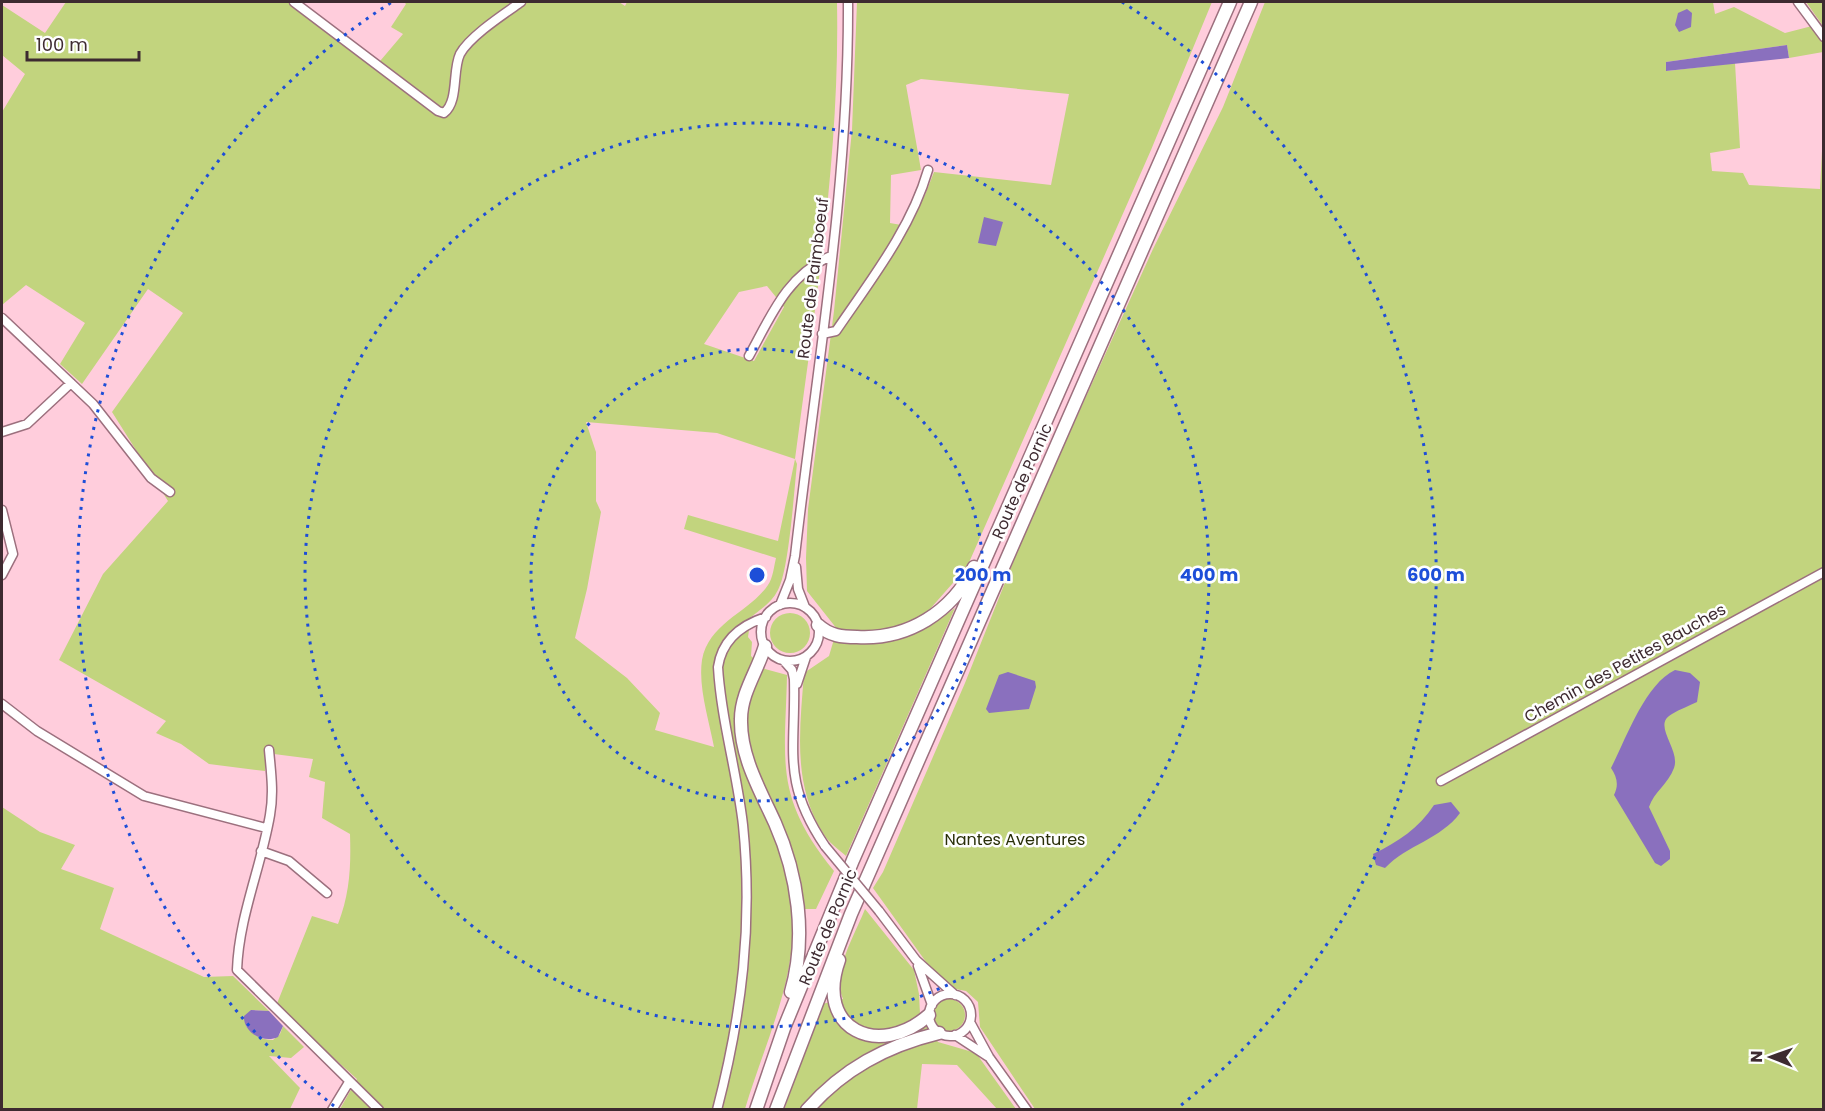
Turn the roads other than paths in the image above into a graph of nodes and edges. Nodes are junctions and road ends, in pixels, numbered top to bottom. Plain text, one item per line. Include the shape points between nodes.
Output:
1 (294, 2) edge
2 (521, 2) edge
3 (848, 2) edge
4 (1230, 2) edge
5 (1251, 2) edge
6 (1798, 2) edge
7 (1824, 37) edge
8 (928, 170) dead end
9 (831, 256) junction
10 (2, 318) edge
11 (822, 334) junction
12 (749, 356) dead end
13 (71, 383) junction
14 (2, 432) edge
15 (170, 492) dead end
16 (2, 510) edge
17 (994, 538) junction
18 (795, 556) junction
19 (1824, 572) edge
20 (2, 575) edge
21 (780, 605) junction
22 (805, 608) junction
23 (766, 617) junction
24 (818, 625) junction
25 (737, 633) junction
26 (763, 641) junction
27 (806, 656) junction
28 (784, 661) junction
29 (795, 698) junction
30 (2, 704) edge
31 (269, 750) dead end
32 (1441, 781) dead end
33 (266, 828) junction
34 (261, 851) junction
35 (327, 893) dead end
36 (857, 900) junction
37 (916, 960) junction
38 (955, 995) junction
39 (930, 1010) junction
40 (970, 1022) junction
41 (784, 1028) junction
42 (939, 1033) junction
43 (955, 1035) junction
44 (989, 1058) junction
45 (349, 1082) junction
46 (332, 1110) edge
47 (379, 1110) edge
48 (717, 1110) edge
49 (756, 1110) edge
50 (776, 1110) edge
51 (807, 1110) edge
52 (1027, 1110) edge

1 - 2 street via 444,113 451,103 460,55 468,44
3 - 9 street, Route de Paimboeuf via 844,134
4 - 17 highway, Route de Pornic
5 - 36 highway, Route de Pornic
6 - 7 street
8 - 11 street via 919,196 884,260 836,331
9 - 11 street, Route de Paimboeuf
9 - 12 street via 803,272 790,285
10 - 13 street
11 - 18 street, Route de Paimboeuf
13 - 14 street via 27,424
13 - 15 street via 93,404 151,478
16 - 20 street via 13,554
17 - 24 highway via 981,551 951,601 913,629 857,637 833,635
17 - 41 highway, Route de Pornic
18 - 21 street, Route de Paimboeuf
18 - 22 street, Route de Paimboeuf via 798,589
19 - 32 street, Chemin des Petites Bauches
21 - 22 street
21 - 23 street
22 - 24 street
23 - 25 street
23 - 26 street
24 - 27 street via 818,641
25 - 26 street via 749,629
25 - 48 street via 722,647 718,667 743,825 746,937 736,1037
26 - 28 street via 773,655
26 - 41 highway via 744,698 741,731 748,762 783,843 796,890 797,967
27 - 28 street
27 - 29 street
28 - 29 street via 792,670
29 - 37 street, bridge via 792,754 805,813 825,846
30 - 33 street via 37,731 144,796
31 - 33 street via 272,787
33 - 34 street
34 - 35 street via 289,861
34 - 45 street via 239,939 237,970
36 - 39 highway via 855,918 833,983 838,1013 850,1028 870,1036 896,1035 915,1028
36 - 50 highway, Route de Pornic
37 - 38 street
37 - 39 street
38 - 39 street via 939,997
38 - 40 street via 968,1005
39 - 42 street via 932,1025
40 - 43 street
40 - 44 street
41 - 49 highway, Route de Pornic
42 - 43 street
42 - 51 highway via 868,1059 830,1084
43 - 44 street
44 - 52 street
45 - 46 street
45 - 47 street

